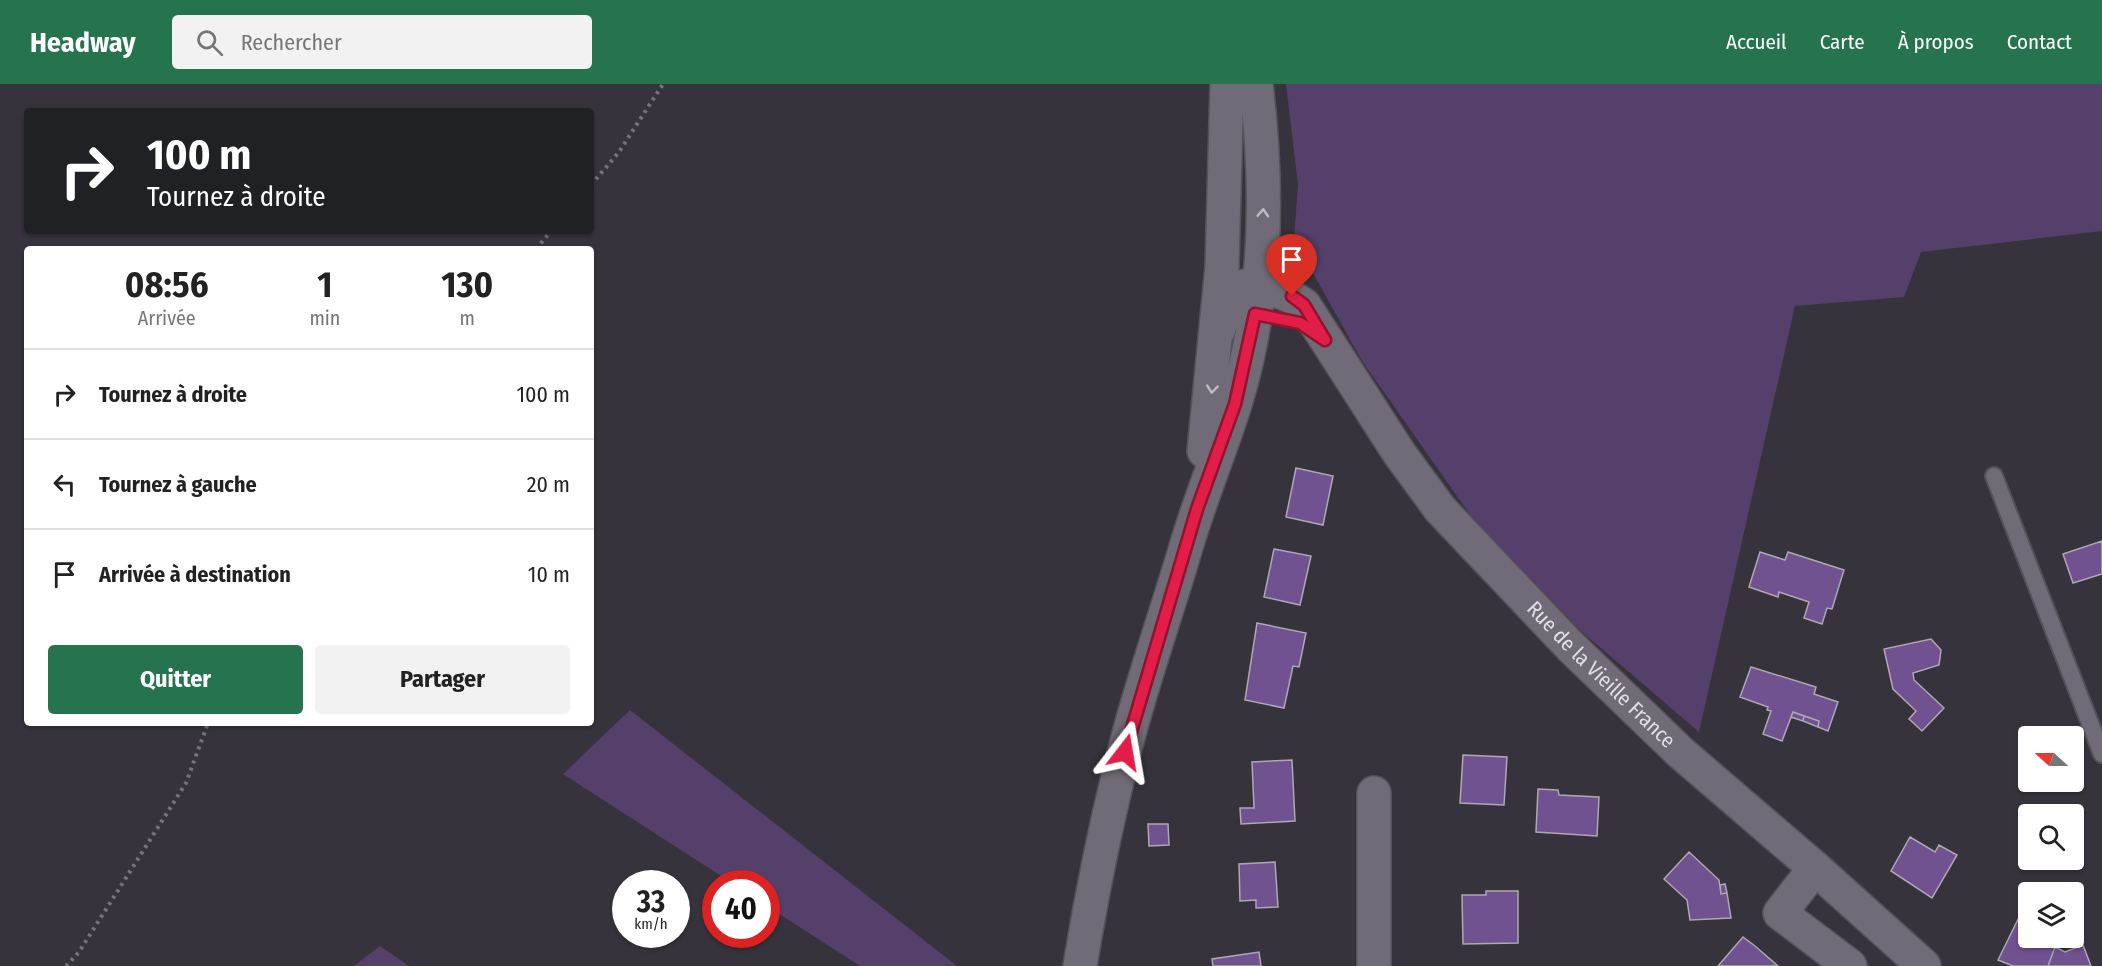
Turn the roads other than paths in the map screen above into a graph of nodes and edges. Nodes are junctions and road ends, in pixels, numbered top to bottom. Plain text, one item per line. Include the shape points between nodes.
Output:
1 (1227, 84) edge
2 (1234, 84) edge
3 (1256, 84) edge
4 (1250, 296) junction
5 (1218, 331) junction
6 (1994, 476) dead end
7 (1197, 509) junction
8 (2102, 754) edge
9 (1374, 793) dead end
10 (1815, 868) junction
11 (1080, 966) edge
12 (1374, 966) edge
13 (1850, 966) edge
14 (1924, 966) edge

1 - 5 street
2 - 4 street
4 -> 3 street via 1264,193
4 - 5 street via 1227,301
4 - 7 street via 1235,404
4 - 10 street, Rue de la Vieille France via 1292,296 1304,305 1440,509 1571,647 1680,752
5 -> 7 street
6 - 8 lane
7 - 11 street via 1131,729 1096,868
9 - 12 street
10 - 13 street via 1780,913
10 - 14 street, Rue de la Vieille France

